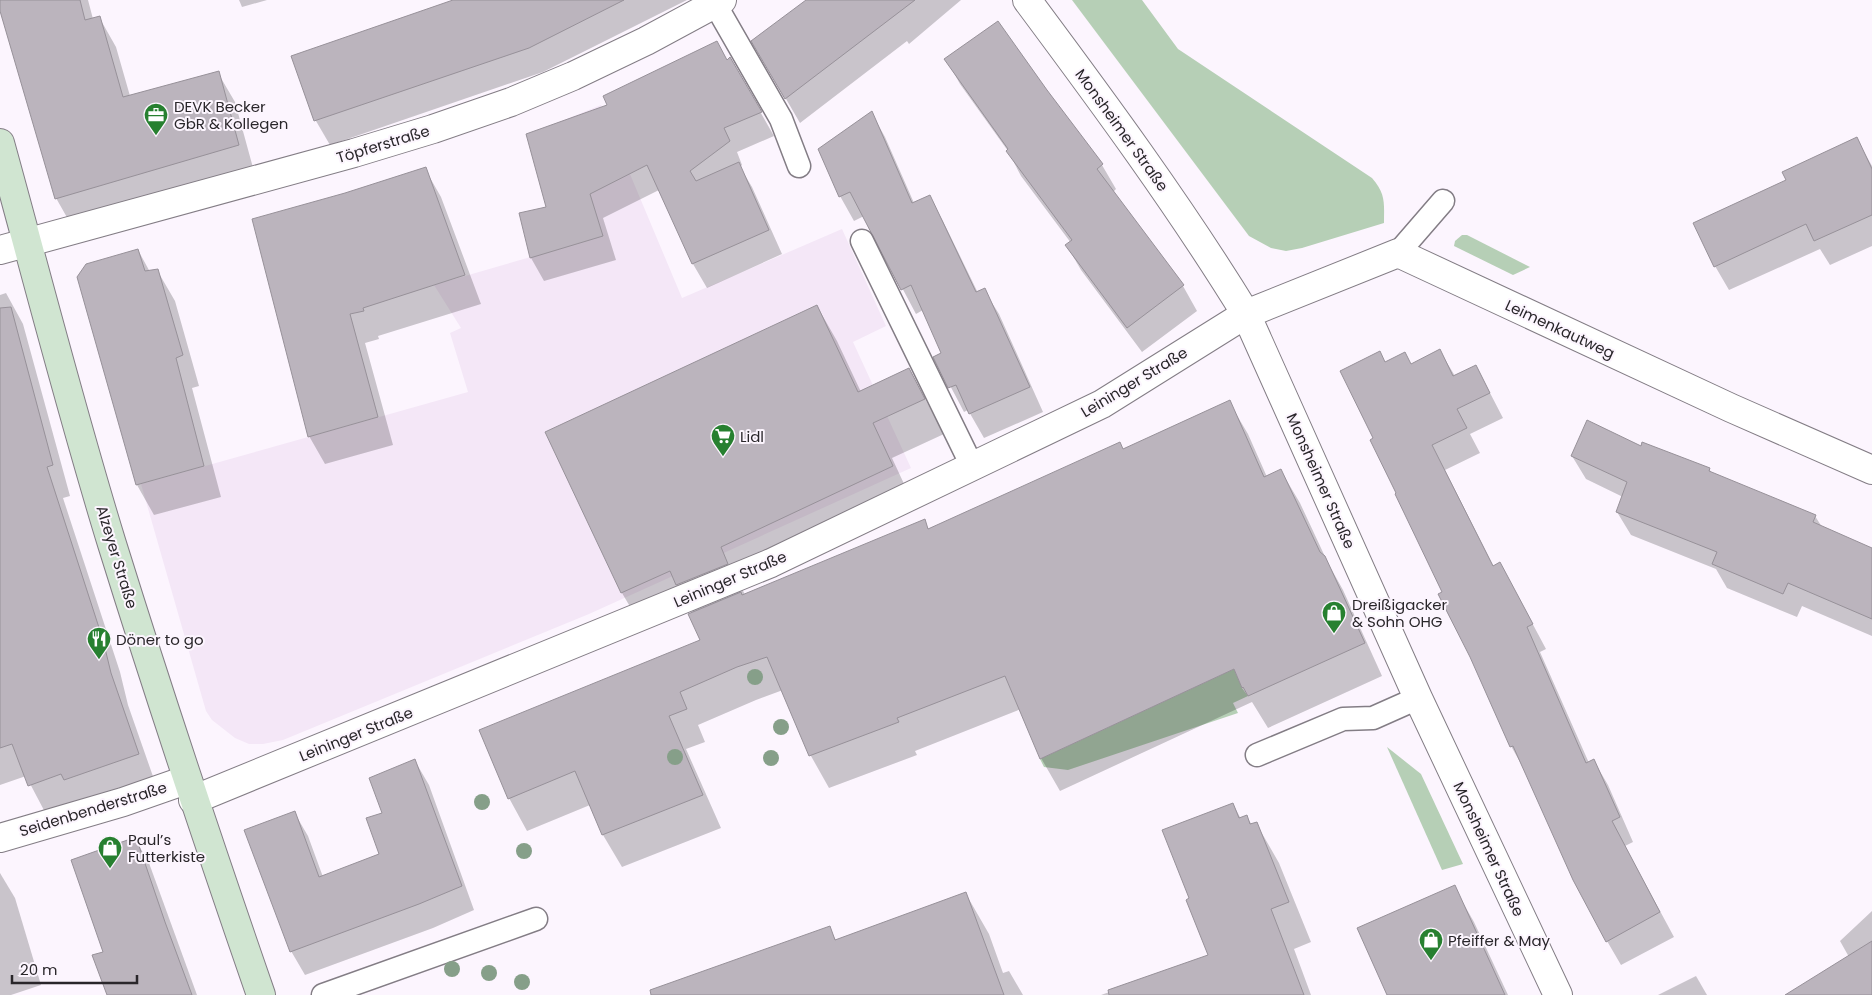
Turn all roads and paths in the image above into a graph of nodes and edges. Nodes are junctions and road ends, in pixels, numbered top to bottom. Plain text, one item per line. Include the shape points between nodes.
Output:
1 (1026, 0) edge
2 (719, 2) edge
3 (0, 143) edge
4 (799, 166) dead end
5 (1443, 201) dead end
6 (862, 241) dead end
7 (27, 243) junction
8 (0, 250) edge
9 (1398, 253) junction
10 (1246, 314) junction
11 (972, 466) junction
12 (1872, 470) edge
13 (1418, 698) junction
14 (1257, 755) dead end
15 (190, 790) junction
16 (0, 838) edge
17 (536, 919) dead end
18 (261, 995) edge
19 (323, 995) edge
20 (1558, 995) edge

1 - 10 street, Monsheimer Straße via 1116,119
2 - 4 lane via 781,119
2 - 7 street, Töpferstraße via 646,42 511,102 354,154
3 - 7 street, Alzeyer Straße
5 - 9 lane
6 - 11 lane
7 - 8 street, Töpferstraße
7 - 15 street, Alzeyer Straße via 112,543
9 - 10 street
9 - 12 street, Leimenkautweg
10 - 11 street, Leininger Straße via 1102,404
10 - 13 street, Monsheimer Straße
11 - 15 street, Leininger Straße via 770,563
13 - 14 lane via 1373,718 1343,719
13 - 20 street, Monsheimer Straße
15 - 16 street, Seidenbenderstraße via 122,802
15 - 18 street, Alzeyer Straße
17 - 19 lane

